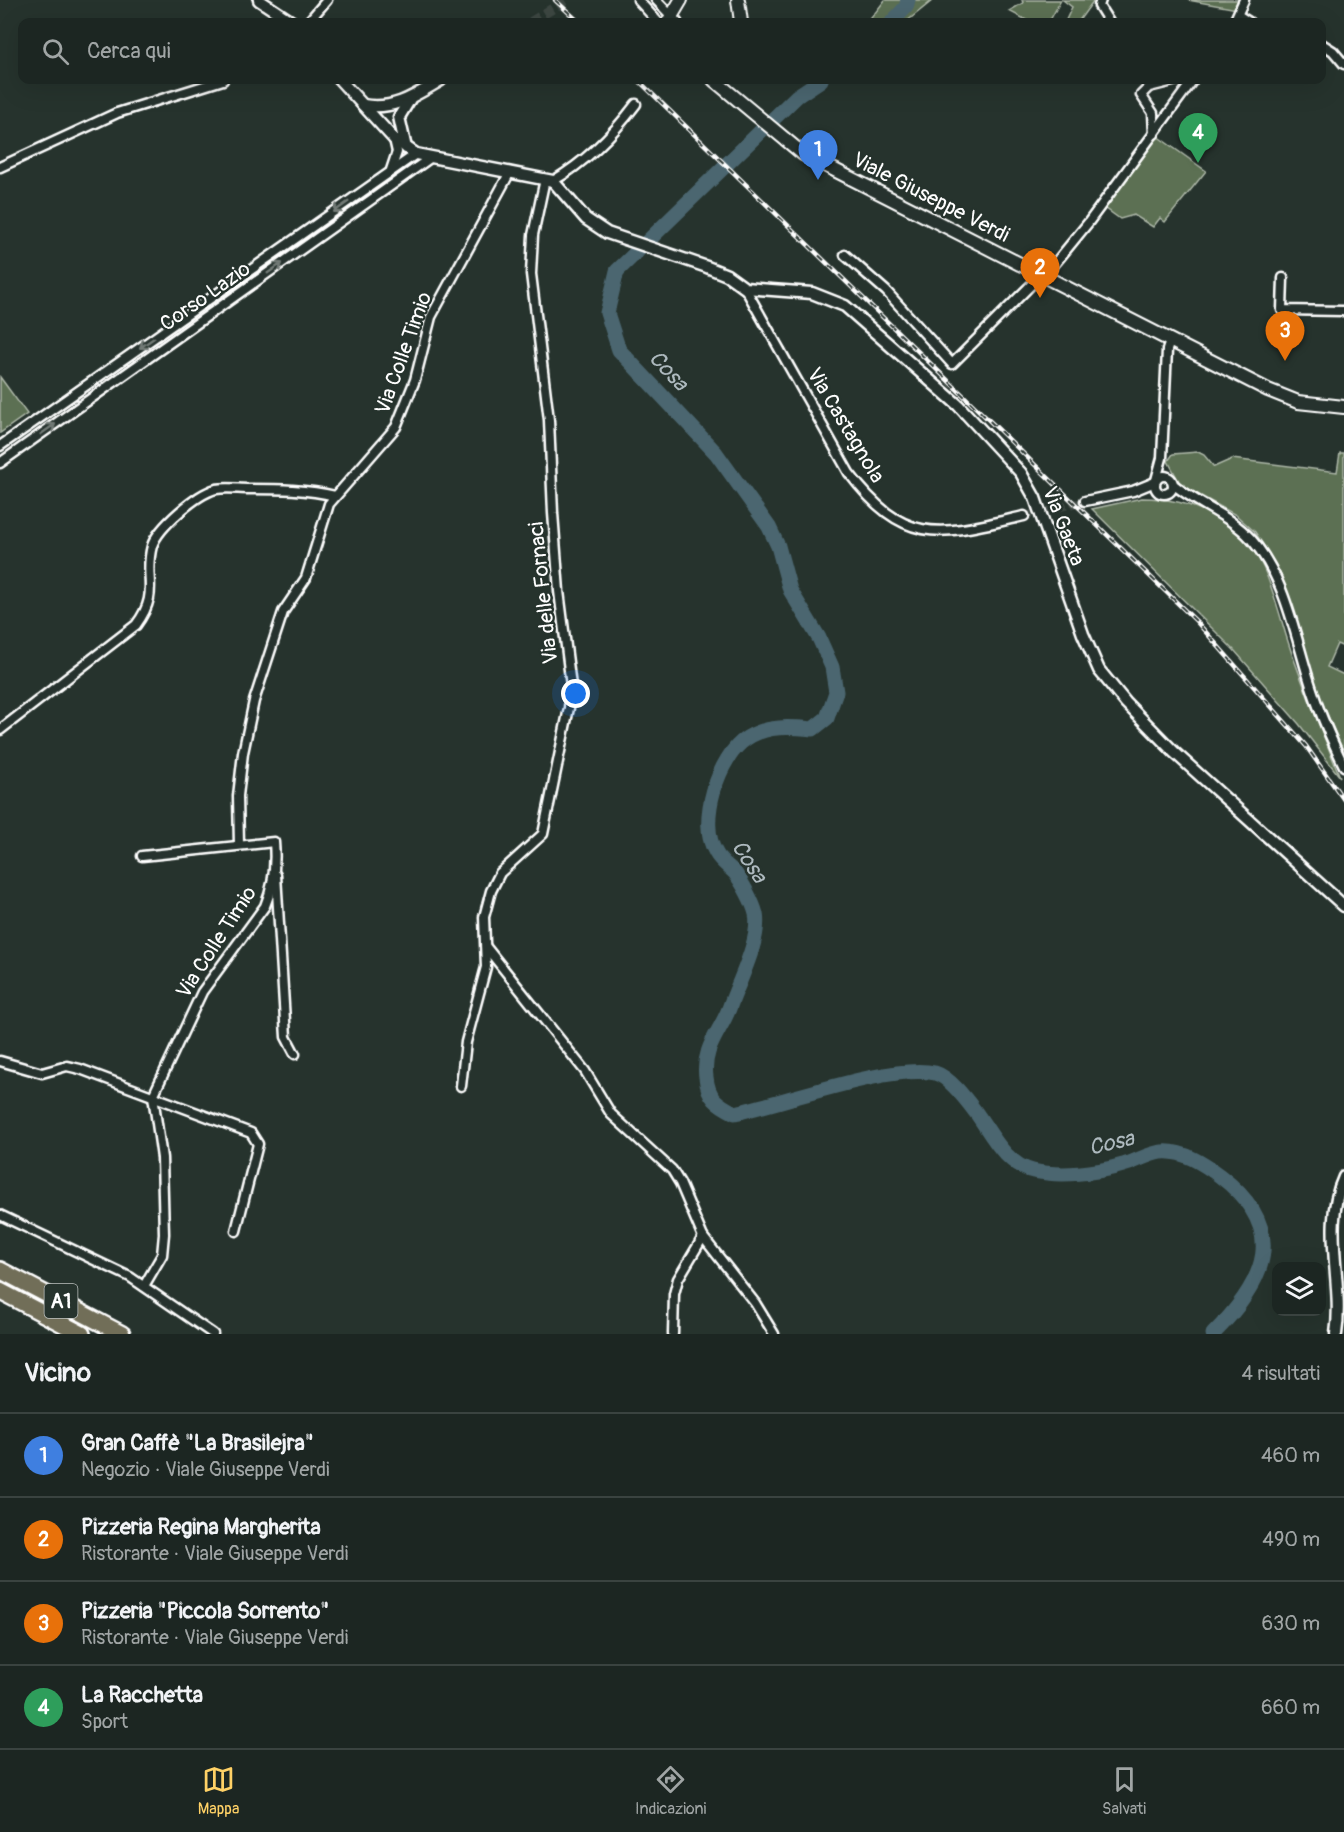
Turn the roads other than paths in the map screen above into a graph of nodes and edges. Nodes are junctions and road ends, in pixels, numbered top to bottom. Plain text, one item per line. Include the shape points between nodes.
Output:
1 (259, 0) edge
2 (327, 0) edge
3 (638, 0) edge
4 (656, 0) edge
5 (681, 0) edge
6 (738, 0) edge
7 (1101, 0) edge
8 (1244, 0) edge
9 (286, 18) edge
10 (311, 18) edge
11 (654, 18) edge
12 (671, 18) edge
13 (740, 18) edge
14 (1107, 18) edge
15 (1236, 18) edge
16 (1326, 47) edge
17 (1344, 64) edge
18 (210, 84) edge
19 (344, 84) edge
20 (434, 84) edge
21 (720, 84) edge
22 (1163, 84) edge
23 (1190, 84) edge
24 (410, 99) junction
25 (636, 104) dead end
26 (363, 105) junction
27 (390, 106) junction
28 (399, 117) junction
29 (380, 125) junction
30 (1154, 135) junction
31 (394, 139) junction
32 (406, 148) junction
33 (416, 154) junction
34 (430, 158) junction
35 (0, 167) edge
36 (510, 172) junction
37 (389, 173) junction
38 (549, 180) junction
39 (845, 255) dead end
40 (1044, 277) junction
41 (1283, 278) dead end
42 (745, 288) junction
43 (1344, 311) edge
44 (1170, 341) junction
45 (1344, 407) edge
46 (0, 446) edge
47 (1162, 458) junction
48 (0, 463) edge
49 (1156, 481) junction
50 (1172, 482) junction
51 (1133, 491) junction
52 (1163, 493) junction
53 (335, 496) junction
54 (1192, 498) junction
55 (1085, 501) tunnel mouth
56 (1024, 516) tunnel mouth
57 (0, 730) edge
58 (1344, 766) edge
59 (239, 845) junction
60 (142, 856) dead end
61 (274, 871) junction
62 (1344, 906) edge
63 (484, 944) junction
64 (295, 1054) dead end
65 (0, 1061) edge
66 (461, 1086) dead end
67 (153, 1096) junction
68 (1344, 1176) edge
69 (0, 1215) edge
70 (236, 1231) dead end
71 (703, 1237) junction
72 (0, 1270) edge
73 (144, 1286) junction
74 (0, 1291) edge
75 (82, 1334) edge
76 (122, 1334) edge
77 (213, 1334) edge
78 (673, 1334) edge
79 (774, 1334) edge
80 (1336, 1334) edge

1 - 9 street
2 - 10 street
3 - 11 street
4 - 12 street
5 - 12 main road
6 - 13 main road
7 - 14 street
8 - 15 street
16 - 17 street
18 - 35 street via 117,113
19 - 26 street
20 - 24 street
21 - 40 main road, Viale Giuseppe Verdi via 803,154
22 - 30 street via 1143,90 1141,95 1153,112
23 - 30 street
24 - 27 street
24 - 28 street
25 - 38 street via 588,158
26 - 27 street
26 - 29 street
27 - 29 street
28 - 29 street
28 - 32 street
29 - 31 street
30 - 40 street
31 - 32 street
31 - 37 street via 397,152
32 - 33 street
33 - 34 street
33 - 37 street, Corso Lazio
34 - 36 street
48 -> 34 street, Corso Lazio
36 - 38 street
36 - 53 street, Via Colle Timio via 431,316 415,380 396,427
37 -> 46 street, Corso Lazio
38 - 42 street, Via Gaeta via 586,219 607,233 727,275
38 - 63 street, Via delle Fornaci via 533,234 531,273 547,398 559,591 571,686 543,834 500,873 484,917
39 - 40 street via 886,291 952,364 1032,284
40 - 44 main road, Viale Giuseppe Verdi
41 - 43 street via 1282,310
42 - 56 street, Via Castagnola via 849,473 868,498 895,520 924,530 954,532
42 - 62 street, Via Gaeta via 812,293 845,306 958,405 998,446 1021,473 1035,498 1099,670 1147,727
44 - 45 main road, Viale Giuseppe Verdi via 1298,402
44 - 47 street
47 - 49 street
47 - 50 street
49 - 50 street via 1163,476
49 - 51 street
49 - 52 street
50 - 52 street
50 - 54 street
51 - 52 street
51 - 55 street
52 - 54 street
53 - 57 street via 280,488 229,488 200,497 175,516 152,546 150,598 136,625
53 - 59 street, Via Colle Timio via 306,578 283,612 254,701 238,796
54 - 58 street via 1229,518 1252,540 1269,566 1314,695
59 - 60 street, Via Colle Timio
59 - 61 street, Via Colle Timio via 274,842
61 - 64 street, Via Colle Timio via 278,878 286,1037
61 - 67 street, Via Colle Timio via 265,906 202,992
63 - 66 street, Via delle Fornaci via 486,967 466,1042
63 - 71 street via 585,1071 611,1114 672,1170
65 - 67 street via 42,1073 67,1066
67 - 70 street via 255,1137 258,1144
67 - 73 street via 162,1158 164,1233 162,1255
68 - 80 street via 1339,1186 1332,1249
69 - 73 street
71 - 78 street via 676,1286
71 - 79 street
72 - 76 highway, A1
73 - 77 street
74 - 75 highway, A1

